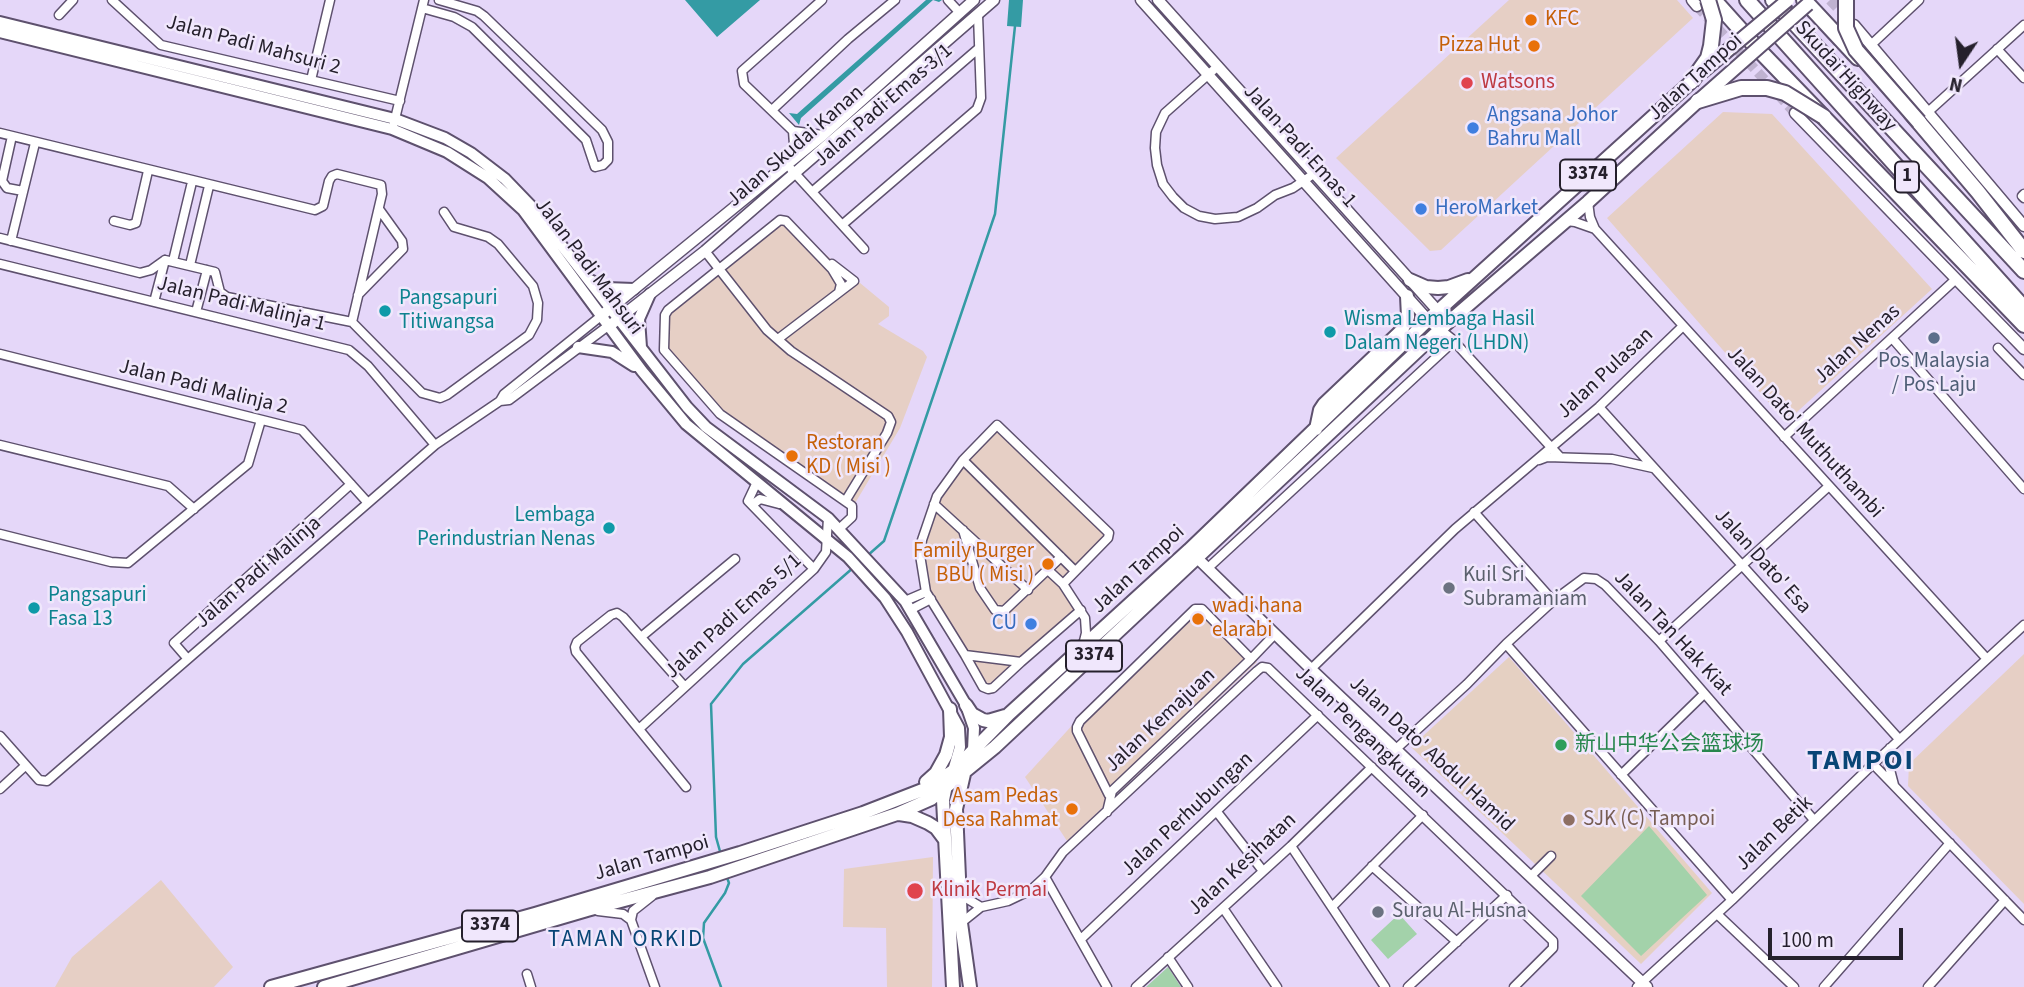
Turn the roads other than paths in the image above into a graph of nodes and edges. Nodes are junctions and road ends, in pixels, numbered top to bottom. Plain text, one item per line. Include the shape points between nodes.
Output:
1 (73, 0) edge
2 (112, 0) edge
3 (330, 0) edge
4 (439, 0) edge
5 (822, 0) edge
6 (895, 0) edge
7 (948, 0) edge
8 (974, 0) edge
9 (1141, 0) edge
10 (1157, 0) edge
11 (1714, 0) edge
12 (1747, 0) edge
13 (1773, 0) edge
14 (1788, 0) edge
15 (1846, 0) tunnel mouth
16 (1919, 0) edge
17 (994, 1) edge
18 (1808, 1) edge
19 (1699, 2) edge
20 (423, 4) edge
21 (960, 13) junction
22 (60, 15) dead end
23 (978, 15) junction
24 (484, 16) junction
25 (0, 22) edge
26 (1854, 25) tunnel mouth
27 (2024, 25) edge
28 (472, 27) junction
29 (0, 32) edge
30 (1745, 35) junction
31 (1872, 44) junction
32 (979, 48) junction
33 (1757, 48) junction
34 (1997, 49) junction
35 (1218, 66) junction
36 (1208, 74) junction
37 (2024, 78) edge
38 (311, 80) junction
39 (1687, 85) junction
40 (400, 102) junction
41 (1696, 103) junction
42 (772, 110) junction
43 (1795, 113) tunnel mouth
44 (1824, 117) junction
45 (1924, 117) junction
46 (394, 124) junction
47 (793, 131) junction
48 (0, 133) edge
49 (822, 135) junction
50 (12, 136) junction
51 (35, 143) junction
52 (791, 162) junction
53 (148, 171) junction
54 (795, 173) junction
55 (1315, 173) junction
56 (1305, 181) junction
57 (192, 182) junction
58 (209, 186) junction
59 (23, 191) junction
60 (811, 192) junction
61 (1588, 202) junction
62 (379, 209) junction
63 (444, 212) dead end
64 (114, 221) dead end
65 (1566, 221) junction
66 (842, 225) junction
67 (2024, 226) edge
68 (1595, 229) junction
69 (0, 238) edge
70 (11, 241) junction
71 (864, 249) dead end
72 (705, 251) junction
73 (816, 251) junction
74 (2024, 251) edge
75 (169, 261) junction
76 (0, 264) edge
77 (190, 265) junction
78 (718, 268) junction
79 (207, 270) junction
80 (2024, 271) edge
81 (1478, 276) junction
82 (585, 277) junction
83 (1956, 279) junction
84 (1410, 280) junction
85 (634, 289) junction
86 (839, 292) junction
87 (650, 294) junction
88 (358, 295) junction
89 (1407, 296) junction
90 (154, 302) junction
91 (2024, 307) edge
92 (196, 312) junction
93 (605, 312) junction
94 (1433, 315) junction
95 (352, 322) junction
96 (613, 322) junction
97 (2024, 325) edge
98 (1683, 326) junction
99 (1448, 334) junction
100 (1892, 338) junction
101 (778, 340) junction
102 (578, 347) junction
103 (641, 347) junction
104 (1998, 348) dead end
105 (2024, 349) edge
106 (0, 354) edge
107 (642, 371) junction
108 (2024, 375) edge
109 (500, 401) junction
110 (1599, 407) junction
111 (261, 421) junction
112 (1316, 429) junction
113 (1784, 437) junction
114 (0, 445) edge
115 (435, 445) junction
116 (1551, 446) junction
117 (1560, 457) junction
118 (962, 460) junction
119 (1533, 461) junction
120 (1653, 468) junction
121 (757, 482) junction
122 (351, 484) junction
123 (1829, 486) junction
124 (2024, 489) edge
125 (846, 500) junction
126 (368, 503) junction
127 (750, 503) junction
128 (934, 504) junction
129 (789, 508) junction
130 (194, 509) junction
131 (1474, 512) junction
132 (828, 518) junction
133 (839, 529) junction
134 (963, 530) junction
135 (0, 534) edge
136 (827, 539) junction
137 (1061, 558) junction
138 (735, 559) dead end
139 (1198, 559) junction
140 (1741, 565) junction
141 (814, 569) junction
142 (1049, 571) junction
143 (1075, 571) junction
144 (1063, 584) junction
145 (1028, 590) junction
146 (928, 596) junction
147 (1553, 601) junction
148 (908, 606) junction
149 (1081, 610) junction
150 (2024, 625) edge
151 (1275, 634) junction
152 (641, 637) junction
153 (1659, 641) junction
154 (1506, 644) junction
155 (1081, 650) junction
156 (965, 655) junction
157 (187, 658) junction
158 (1251, 659) junction
159 (1987, 659) junction
160 (1021, 662) junction
161 (1311, 669) junction
162 (684, 686) junction
163 (1704, 694) junction
164 (966, 705) junction
165 (950, 709) junction
166 (1009, 714) junction
167 (1318, 715) junction
168 (639, 729) junction
169 (0, 736) edge
170 (1899, 739) junction
171 (1890, 748) junction
172 (1396, 749) junction
173 (973, 750) junction
174 (990, 752) junction
175 (1872, 764) junction
176 (25, 766) junction
177 (1372, 767) junction
178 (958, 773) junction
179 (1621, 775) junction
180 (686, 788) dead end
181 (1895, 788) junction
182 (0, 789) edge
183 (944, 791) junction
184 (1109, 795) junction
185 (1107, 811) junction
186 (1217, 812) junction
187 (863, 813) junction
188 (897, 814) junction
189 (1423, 816) junction
190 (1814, 820) junction
191 (957, 827) junction
192 (946, 841) junction
193 (1950, 843) junction
194 (1290, 846) junction
195 (1551, 856) dead end
196 (1372, 866) junction
197 (1264, 871) junction
198 (1531, 876) junction
199 (1045, 877) junction
200 (660, 890) junction
201 (961, 895) junction
202 (1507, 895) junction
203 (1732, 900) junction
204 (2005, 900) junction
205 (1332, 907) junction
206 (981, 908) junction
207 (1223, 908) junction
208 (587, 910) junction
209 (1717, 914) junction
210 (631, 920) junction
211 (2024, 920) edge
212 (961, 923) junction
213 (1081, 939) junction
214 (1457, 942) junction
215 (1168, 957) junction
216 (527, 974) dead end
217 (1935, 979) junction
218 (1642, 985) edge
219 (271, 987) edge
220 (324, 987) edge
221 (531, 987) edge
222 (655, 987) edge
223 (953, 987) edge
224 (970, 987) edge
225 (1107, 987) edge
226 (1136, 987) edge
227 (1188, 987) edge
228 (1277, 987) edge
229 (1385, 987) edge
230 (1408, 987) edge
231 (1514, 987) edge
232 (1794, 987) edge
233 (1824, 987) edge
234 (1928, 987) edge
235 (1943, 987) edge

1 - 22 street
2 - 38 street, Jalan Padi Mahsuri 2 via 161,45
3 - 38 street
4 - 24 street
5 - 42 street via 742,71 744,84
6 - 42 street
7 - 21 street
8 - 21 street, Jalan Skudai Kanan
9 - 36 street, Jalan Padi Emas 1
10 - 35 street, Jalan Padi Emas 1
11 - 30 highway
12 - 91 highway, Skudai Highway / 1
13 - 80 highway, Skudai Highway / 1
14 - 30 main road, Jalan Tampoi / 3374, bridge
15 - 45 highway, bridge via 1846,28 1856,50
16 - 31 street
17 - 23 street, Jalan Skudai Kanan
18 - 33 main road, Jalan Tampoi / 3374, bridge
18 - 45 highway, bridge
19 - 39 highway, bridge via 1714,20 1712,46
20 - 28 street
20 - 40 street
21 - 49 street, Jalan Skudai Kanan
23 - 32 street
23 - 54 street, Jalan Skudai Kanan
24 - 28 street
24 - 28 street via 602,131 608,142 608,160 603,165 595,167 586,140
25 - 46 main road, Jalan Padi Mahsuri
26 - 31 street
27 - 34 street
29 - 46 main road, Jalan Padi Mahsuri
30 - 33 highway, bridge
30 - 39 main road, Jalan Tampoi / 3374, bridge
31 - 45 street
32 - 60 street, Jalan Padi Emas 3/1
32 - 66 street via 981,98 977,109
33 - 41 main road, Jalan Tampoi / 3374, bridge
33 - 44 highway, bridge
34 - 37 street
34 - 45 street
35 - 36 street
35 - 55 street, Jalan Padi Emas 1
36 - 56 street, Jalan Padi Emas 1
36 - 56 street via 1165,113 1156,132 1157,165 1172,197 1199,216 1223,219 1245,214
38 - 40 street, Jalan Padi Mahsuri 2
39 - 81 main road, Jalan Tampoi / 3374
40 - 46 street
41 - 44 highway, bridge via 1741,88 1767,88 1785,93
41 - 61 main road, Jalan Tampoi / 3374
42 - 47 street
43 - 83 street
44 - 97 highway
45 - 67 street
45 - 74 highway via 1959,170
46 - 82 main road, Jalan Padi Mahsuri via 445,138 505,179
46 - 93 main road, Jalan Padi Mahsuri via 488,178 523,210
47 - 49 street
47 - 52 street
48 - 50 street
49 - 52 street, Jalan Skudai Kanan
50 - 51 street
50 - 59 street via 2,181 7,188
51 - 53 street
51 - 59 street
52 - 54 street
52 - 85 street, Jalan Skudai Kanan
53 - 57 street
53 - 64 street via 136,223
54 - 60 street
54 - 72 street, Jalan Skudai Kanan
55 - 56 street
55 - 84 street, Jalan Padi Emas 1
56 - 89 street, Jalan Padi Emas 1
57 - 58 street
57 - 75 street
58 - 62 street via 315,210 323,206 329,181 337,174 381,184
58 - 77 street
59 - 70 street
60 - 66 street
61 - 65 main road, Jalan Tampoi / 3374
61 - 68 street, Jalan Dato' Muthuthambi
62 - 88 street
62 - 88 street via 404,249
63 - 95 street via 454,228 498,244 533,286 537,320 529,335 447,395 432,397 422,393
65 - 68 street
65 - 99 main road, Jalan Tampoi / 3374
66 - 71 street
68 - 98 street, Jalan Dato' Muthuthambi
69 - 70 street
70 - 75 street via 140,273
72 - 78 street
72 - 87 street, Jalan Skudai Kanan
73 - 78 street via 780,220
73 - 86 street via 838,278
73 - 86 street via 854,281
75 - 77 street
75 - 90 street
76 - 90 street, Jalan Padi Malinja 1
77 - 79 street
78 - 101 street
78 - 125 street via 668,310 665,354 720,414
79 - 92 street
79 - 95 street via 215,272 220,292 227,297
81 - 84 main road via 1438,288
81 - 94 main road, Jalan Tampoi / 3374
82 - 85 main road via 606,288
82 - 93 main road, Jalan Padi Mahsuri
83 - 100 street, Jalan Nenas
83 - 105 street
84 - 94 street, Jalan Padi Emas 1
85 - 93 street, Jalan Skudai Kanan
86 - 101 street
87 - 96 street, Jalan Skudai Kanan
87 - 103 main road via 639,319
88 - 95 street
89 - 94 street, Jalan Padi Emas 1
89 - 112 main road via 1408,317 1402,330 1324,404
90 - 92 street, Jalan Padi Malinja 1
92 - 115 street, Jalan Padi Malinja 1 via 356,354
93 - 96 main road, Jalan Padi Mahsuri
93 - 109 street, Jalan Padi Malinja
94 - 99 street
94 - 112 main road, Jalan Tampoi / 3374
96 - 102 street, Jalan Padi Malinja
96 - 103 main road, Jalan Padi Mahsuri
96 - 107 main road, Jalan Padi Mahsuri
98 - 110 street, Jalan Pulasan
98 - 113 street, Jalan Dato' Muthuthambi
99 - 116 street
99 - 139 main road, Jalan Tampoi / 3374
100 - 113 street, Jalan Nenas
100 - 124 street
101 - 125 street via 891,422
102 - 107 main road via 612,352
102 - 109 street, Jalan Padi Malinja via 509,400
103 - 132 main road, Jalan Padi Mahsuri via 706,426
104 - 108 street
106 - 111 street, Jalan Padi Malinja 2
107 - 121 main road, Jalan Padi Mahsuri via 686,424
109 - 115 street, Jalan Padi Malinja
110 - 116 street, Jalan Pulasan
110 - 120 street, Jalan Dato' Esa
111 - 122 street, Jalan Padi Malinja 2 via 306,433
111 - 130 street via 248,464
112 - 139 main road, Jalan Tampoi / 3374
113 - 123 street, Jalan Dato' Muthuthambi
114 - 130 street via 168,486
115 - 126 street, Jalan Padi Malinja
116 - 117 street
116 - 119 street
117 - 119 street
117 - 120 street via 1612,459
118 - 128 street
118 - 137 street
118 - 143 street via 997,425 1109,533
119 - 131 street
120 - 140 street, Jalan Dato' Esa
121 - 127 street
121 - 129 main road, Jalan Padi Mahsuri
122 - 126 street, Jalan Padi Malinja 2
122 - 157 street via 174,643
123 - 140 street
123 - 159 street, Jalan Dato' Muthuthambi
125 - 133 street via 852,517
126 - 157 street, Jalan Padi Malinja
127 - 129 street via 760,499
127 - 141 street
128 - 134 street
128 - 146 street via 920,555
129 - 136 main road, Jalan Padi Mahsuri
130 - 135 street via 128,563
131 - 147 street
131 - 161 street
132 - 133 main road, Jalan Padi Mahsuri
132 - 136 street, Jalan Padi Emas 5/1
133 - 148 main road, Jalan Padi Mahsuri
134 - 145 street
134 - 145 street via 980,588 995,610 1004,611
136 - 141 street, Jalan Padi Emas 5/1
136 - 165 main road, Jalan Padi Mahsuri via 885,598
137 - 142 street
137 - 143 street
138 - 152 street
139 - 151 street, Jalan Dato' Abdul Hamid
139 - 155 main road, Jalan Tampoi / 3374
139 - 174 main road, Jalan Tampoi / 3374
140 - 153 street
140 - 170 street, Jalan Dato' Esa
141 - 162 street, Jalan Padi Emas 5/1
142 - 144 street
142 - 145 street
143 - 144 street
144 - 149 street
146 - 148 street
146 - 156 street
147 - 153 street, Jalan Tan Hak Kiat via 1584,578 1596,579
147 - 154 street, Jalan Tan Hak Kiat
148 - 164 main road, Jalan Padi Mahsuri
149 - 155 street via 1086,625
149 - 160 street
150 - 159 street, Jalan Betik
151 - 158 street, Jalan Kemajuan
151 - 161 street, Jalan Dato' Abdul Hamid
152 - 162 street
152 - 168 street via 617,613 575,647
153 - 163 street, Jalan Tan Hak Kiat
154 - 172 street, Jalan Tan Hak Kiat
154 - 179 street
155 - 166 main road, Jalan Tampoi / 3374
156 - 160 street
156 - 160 street via 988,689
157 - 176 street, Jalan Padi Malinja via 47,781 39,780
158 - 184 street, Jalan Kemajuan
158 - 184 street via 1202,609 1195,609 1077,726
159 - 170 street, Jalan Betik
161 - 172 street, Jalan Dato' Abdul Hamid
162 - 168 street, Jalan Padi Emas 5/1
163 - 179 street
163 - 190 street, Jalan Tan Hak Kiat
164 - 166 main road via 982,720
164 - 173 main road, Jalan Padi Mahsuri via 974,728
165 - 178 main road, Jalan Padi Mahsuri via 960,728
165 - 187 main road via 951,737 936,774
166 - 173 main road, Jalan Tampoi / 3374
167 - 177 street, Jalan Pengangkutan
167 - 185 street, Jalan Pengangkutan via 1262,667
167 - 186 street, Jalan Perhubungan
168 - 180 street
169 - 176 street
170 - 171 street, Jalan Betik
171 - 175 street, Jalan Betik
171 - 181 street via 1888,762
172 - 198 street, Jalan Dato' Abdul Hamid
173 - 178 main road
174 - 178 main road, Jalan Tampoi / 3374
174 - 191 main road via 969,785
175 - 181 street
175 - 190 street, Jalan Betik
176 - 182 street
177 - 189 street, Jalan Pengangkutan
177 - 194 street, Jalan Kesihatan
178 - 183 main road, Jalan Tampoi / 3374
178 - 187 main road, Jalan Tampoi / 3374
178 - 191 main road
179 - 203 street
181 - 193 street
183 - 188 main road, Jalan Tampoi / 3374
183 - 192 main road
184 - 185 street, Jalan Kemajuan
185 - 199 street via 1063,852
186 - 197 street
186 - 213 street, Jalan Perhubungan
187 - 219 main road, Jalan Tampoi / 3374 via 707,863
188 - 192 main road via 928,823
188 - 200 main road, Jalan Tampoi / 3374
189 - 196 street
189 - 202 street, Jalan Pengangkutan
190 - 203 street, Jalan Betik
191 - 201 main road
192 - 223 main road
193 - 204 street
193 - 233 street
194 - 197 street, Jalan Kesihatan
194 - 205 street
195 - 198 street
196 - 205 street
196 - 214 street
197 - 207 street, Jalan Kesihatan
198 - 218 street, Jalan Dato' Abdul Hamid
199 - 206 street via 1020,896
199 - 213 street
200 - 208 main road, Jalan Tampoi / 3374
200 - 210 street via 633,911
201 - 206 street
201 - 212 main road
202 - 214 street
202 - 231 street, Jalan Pengangkutan via 1553,941 1553,948
203 - 209 street, Jalan Betik
204 - 211 street
204 - 217 street
205 - 229 street
206 - 212 street
207 - 215 street, Jalan Kesihatan
207 - 228 street
208 - 210 street via 623,914
208 - 220 main road, Jalan Tampoi / 3374
209 - 218 street, Jalan Betik
209 - 232 street
210 - 222 street
212 - 224 main road
213 - 225 street
214 - 230 street
215 - 226 street, Jalan Kesihatan
215 - 227 street
216 - 221 street
217 - 234 street
217 - 235 street

